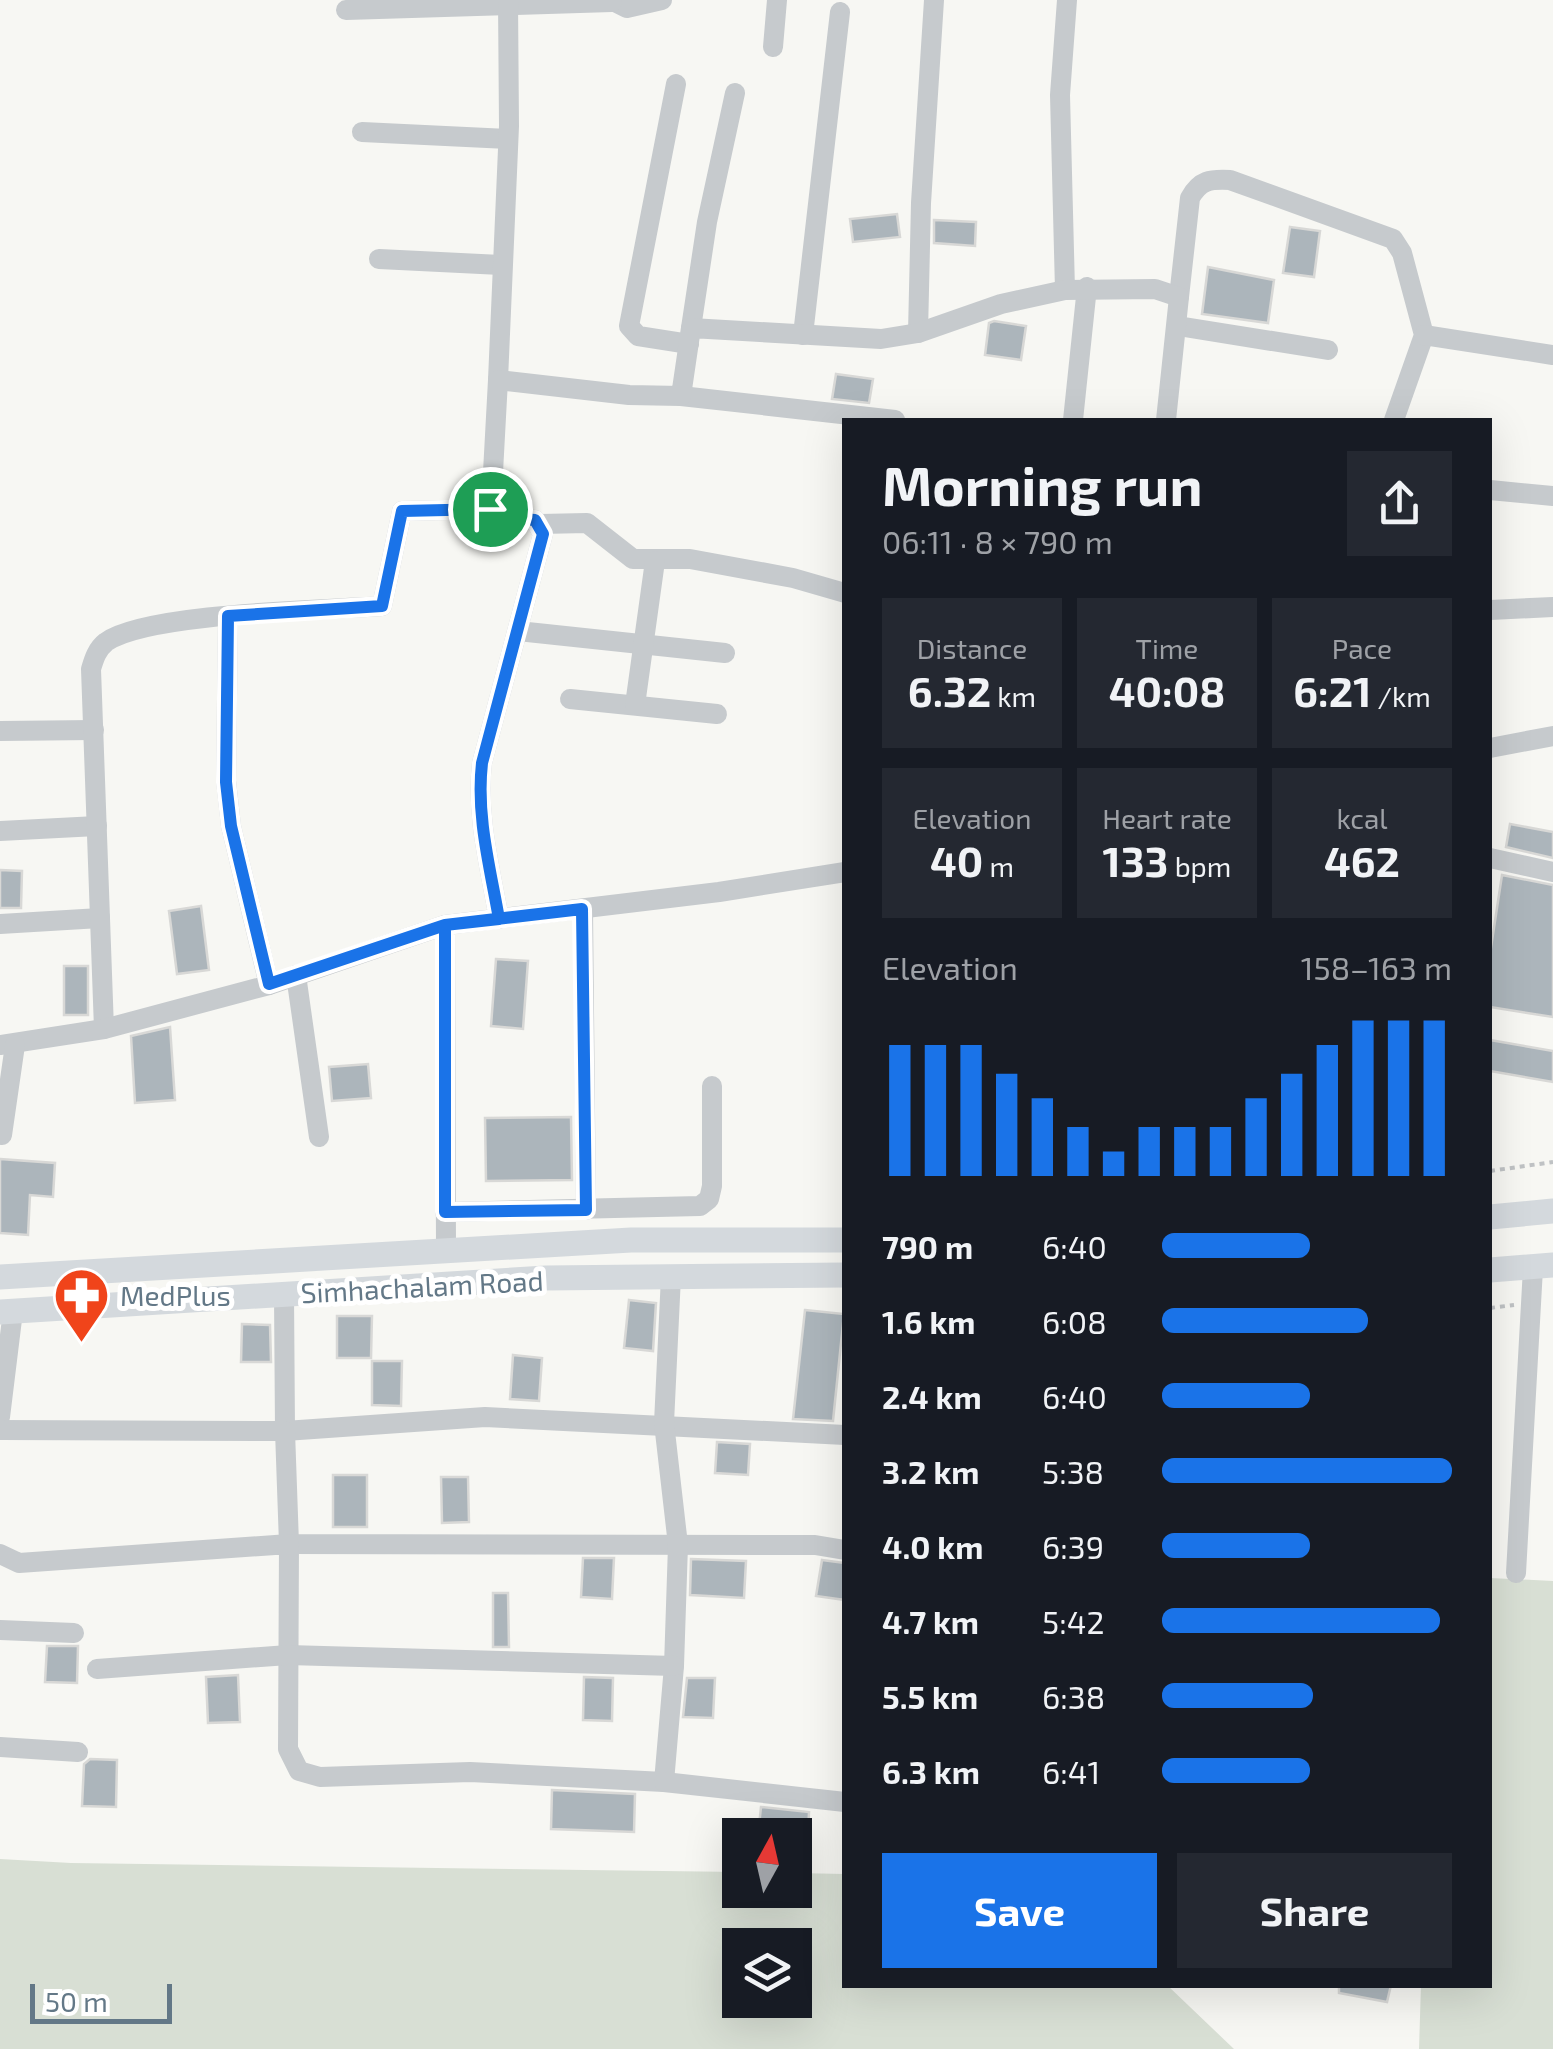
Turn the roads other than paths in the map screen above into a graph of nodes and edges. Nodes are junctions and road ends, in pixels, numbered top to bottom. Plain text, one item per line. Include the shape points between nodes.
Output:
1 (662, 0) edge
2 (778, 0) edge
3 (934, 0) edge
4 (1066, 0) edge
5 (611, 1) edge
6 (508, 4) edge
7 (346, 10) dead end
8 (840, 12) dead end
9 (772, 47) dead end
10 (676, 84) dead end
11 (735, 94) dead end
12 (362, 132) dead end
13 (508, 138) junction
14 (379, 259) dead end
15 (500, 265) junction
16 (1087, 288) junction
17 (1066, 290) junction
18 (1178, 297) junction
19 (1178, 326) junction
20 (918, 333) junction
21 (803, 335) junction
22 (1424, 335) junction
23 (690, 336) junction
24 (1328, 350) dead end
25 (1553, 354) edge
26 (498, 380) junction
27 (681, 396) junction
28 (877, 418) edge
29 (1074, 418) edge
30 (1166, 418) edge
31 (1395, 418) edge
32 (1492, 490) edge
33 (1553, 496) edge
34 (490, 509) junction
35 (540, 524) junction
36 (656, 560) junction
37 (842, 592) edge
38 (1553, 607) edge
39 (1492, 610) edge
40 (228, 616) junction
41 (518, 630) junction
42 (645, 644) junction
43 (724, 653) dead end
44 (570, 699) dead end
45 (635, 706) junction
46 (717, 714) dead end
47 (94, 730) junction
48 (0, 731) edge
49 (1553, 736) edge
50 (1492, 748) edge
51 (98, 826) junction
52 (0, 831) edge
53 (1492, 858) edge
54 (842, 872) edge
55 (1553, 872) edge
56 (582, 909) junction
57 (100, 918) junction
58 (499, 919) junction
59 (0, 924) edge
60 (445, 925) junction
61 (296, 975) junction
62 (269, 984) junction
63 (104, 1029) junction
64 (8, 1045) edge
65 (712, 1086) dead end
66 (2, 1135) edge
67 (320, 1137) dead end
68 (586, 1210) junction
69 (1553, 1210) edge
70 (445, 1212) junction
71 (1492, 1217) edge
72 (842, 1240) edge
73 (446, 1250) junction
74 (1543, 1266) edge
75 (1492, 1270) edge
76 (842, 1275) edge
77 (671, 1276) junction
78 (0, 1278) edge
79 (446, 1284) junction
80 (284, 1294) junction
81 (7, 1312) edge
82 (0, 1417) edge
83 (664, 1424) junction
84 (0, 1430) edge
85 (285, 1431) junction
86 (842, 1435) edge
87 (289, 1544) junction
88 (678, 1545) junction
89 (842, 1550) edge
90 (0, 1554) edge
91 (1516, 1573) dead end
92 (0, 1630) edge
93 (74, 1633) dead end
94 (288, 1655) junction
95 (674, 1666) junction
96 (97, 1669) dead end
97 (0, 1747) edge
98 (78, 1752) dead end
99 (664, 1782) junction
100 (842, 1802) edge

1 - 5 street via 627,8
2 - 9 street
3 - 20 street
4 - 17 street via 1060,95
5 - 6 street
6 - 7 street
6 - 13 street
8 - 21 street
10 - 23 street via 630,326 638,336
11 - 23 street
12 - 13 street
13 - 15 street
14 - 15 street
15 - 26 street
16 - 17 street
16 - 18 street
16 - 29 street
17 - 20 street
18 - 19 street
18 - 22 street via 1190,198 1198,184 1230,180 1393,238
19 - 24 street
19 - 30 street
20 - 21 street via 881,339
21 - 23 street
22 - 25 street
22 - 31 street
23 - 27 street
26 - 27 street
26 - 34 street
27 - 28 street
32 - 33 street
34 - 35 street
34 - 40 street via 402,511 382,606
35 - 36 street via 587,523 632,559
35 - 41 street
36 - 37 street via 690,559
36 - 42 street
38 - 39 street
40 - 47 street via 147,626 100,647 92,669
40 - 62 street via 226,782
41 - 42 street
41 - 58 street via 479,791
42 - 43 street
42 - 45 street
44 - 45 street
45 - 46 street
47 - 48 street
47 - 51 street
49 - 50 street
51 - 52 street
51 - 57 street
53 - 55 street
54 - 56 street
56 - 58 street
56 - 68 street
57 - 59 street
57 - 63 street
58 - 60 street
60 - 61 street
60 - 70 street
61 - 62 street
61 - 67 street
62 - 63 street
63 - 64 street
64 - 66 street
65 - 68 street via 709,1199 685,1208
68 - 70 street
69 - 71 main road
70 - 73 street
72 - 73 main road via 631,1240
73 - 78 main road
73 - 79 main road
74 - 75 main road
74 - 91 street
76 - 77 main road, Simhachalam Road
77 - 79 main road, Simhachalam Road
77 - 83 street
79 - 80 main road, Simhachalam Road
80 - 81 main road, Simhachalam Road
80 - 85 street
81 - 82 street
83 - 85 street via 485,1417
83 - 86 street
83 - 88 street
84 - 85 street
85 - 87 street
87 - 88 street
87 - 90 street via 18,1562
87 - 94 street
88 - 89 street
88 - 95 street
92 - 93 street
94 - 95 street
94 - 96 street
94 - 99 street via 288,1749 299,1771 320,1777 470,1772
95 - 99 street
97 - 98 street
99 - 100 street

